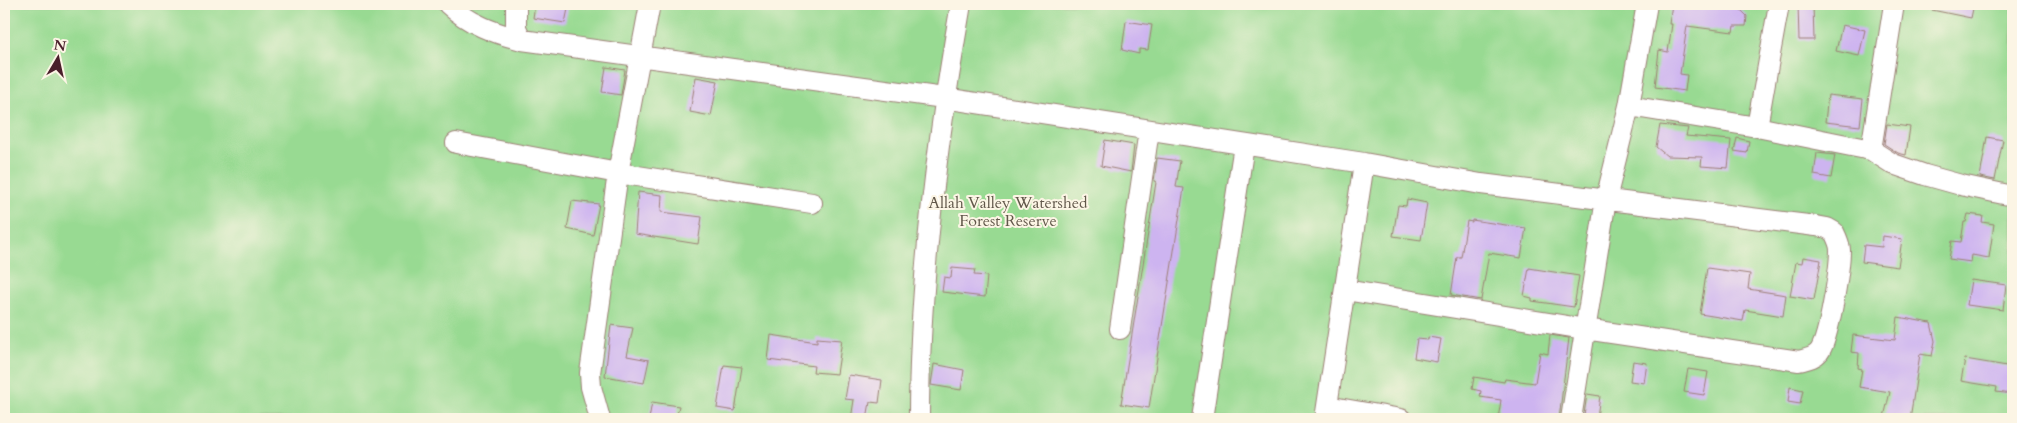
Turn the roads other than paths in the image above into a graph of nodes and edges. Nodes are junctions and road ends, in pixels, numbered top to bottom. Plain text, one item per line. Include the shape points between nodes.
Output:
1 (448, 4) edge
2 (516, 4) edge
3 (650, 4) edge
4 (961, 4) edge
5 (1646, 4) edge
6 (1779, 4) edge
7 (1894, 4) edge
8 (522, 40) junction
9 (641, 57) junction
10 (944, 98) junction
11 (1629, 106) junction
12 (1757, 127) junction
13 (1149, 130) junction
14 (456, 143) dead end
15 (1244, 144) junction
16 (1872, 150) junction
17 (1364, 163) junction
18 (618, 173) junction
19 (2013, 196) edge
20 (1606, 199) junction
21 (812, 204) dead end
22 (1346, 290) junction
23 (1120, 329) dead end
24 (1585, 329) junction
25 (1326, 413) edge
26 (600, 419) edge
27 (919, 419) edge
28 (1202, 419) edge
29 (1401, 419) edge
30 (1571, 419) edge

1 - 8 street via 484,29
2 - 8 street via 516,28
3 - 9 street
4 - 10 street
5 - 11 street
6 - 12 street
7 - 16 street
8 - 9 street
9 - 10 street
9 - 18 street
10 - 13 street
10 - 27 street via 922,308
11 - 12 street
11 - 20 street
12 - 16 street
13 - 15 street
13 - 23 street
14 - 18 street
15 - 17 street
15 - 28 street
16 - 19 street via 1893,164 1925,175
17 - 20 street via 1481,184
17 - 22 street
18 - 21 street
18 - 26 street via 590,373
20 - 24 street
20 - 24 street via 1827,228 1834,232 1840,250 1833,306 1820,350 1814,357 1799,361
22 - 24 street
22 - 25 street
24 - 30 street
25 - 29 street

